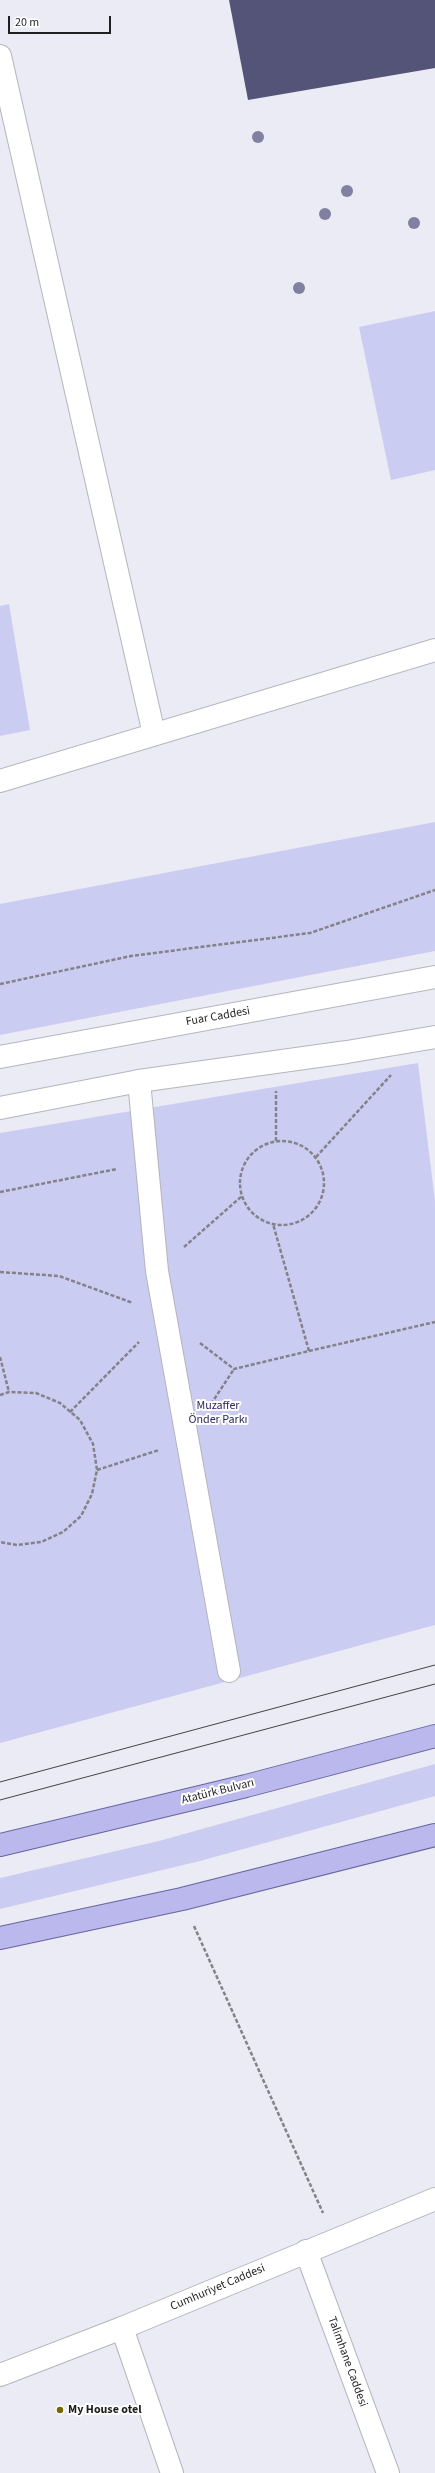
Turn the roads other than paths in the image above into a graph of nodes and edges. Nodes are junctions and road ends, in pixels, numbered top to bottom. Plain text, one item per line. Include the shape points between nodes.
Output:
1 (0, 56) edge
2 (435, 650) edge
3 (154, 734) junction
4 (0, 781) edge
5 (435, 977) edge
6 (435, 1037) edge
7 (0, 1057) edge
8 (139, 1081) junction
9 (0, 1108) edge
10 (229, 1671) dead end
11 (435, 1736) edge
12 (435, 1835) edge
13 (0, 1844) edge
14 (0, 1938) edge
15 (435, 2199) edge
16 (306, 2251) junction
17 (122, 2328) junction
18 (0, 2375) edge
19 (172, 2473) edge
20 (388, 2473) edge

1 - 3 street
2 - 3 street
3 - 4 street
5 - 7 street, Fuar Caddesi
6 - 8 street
8 - 9 street
8 - 10 street via 157,1272
11 - 13 main road, Atatürk Bulvarı via 246,1786
12 - 14 main road via 182,1900
15 - 16 street, Cumhuriyet Caddesi
16 - 17 street, Cumhuriyet Caddesi
16 - 20 street, Talimhane Caddesi
17 - 18 street, Cumhuriyet Caddesi
17 - 19 street

